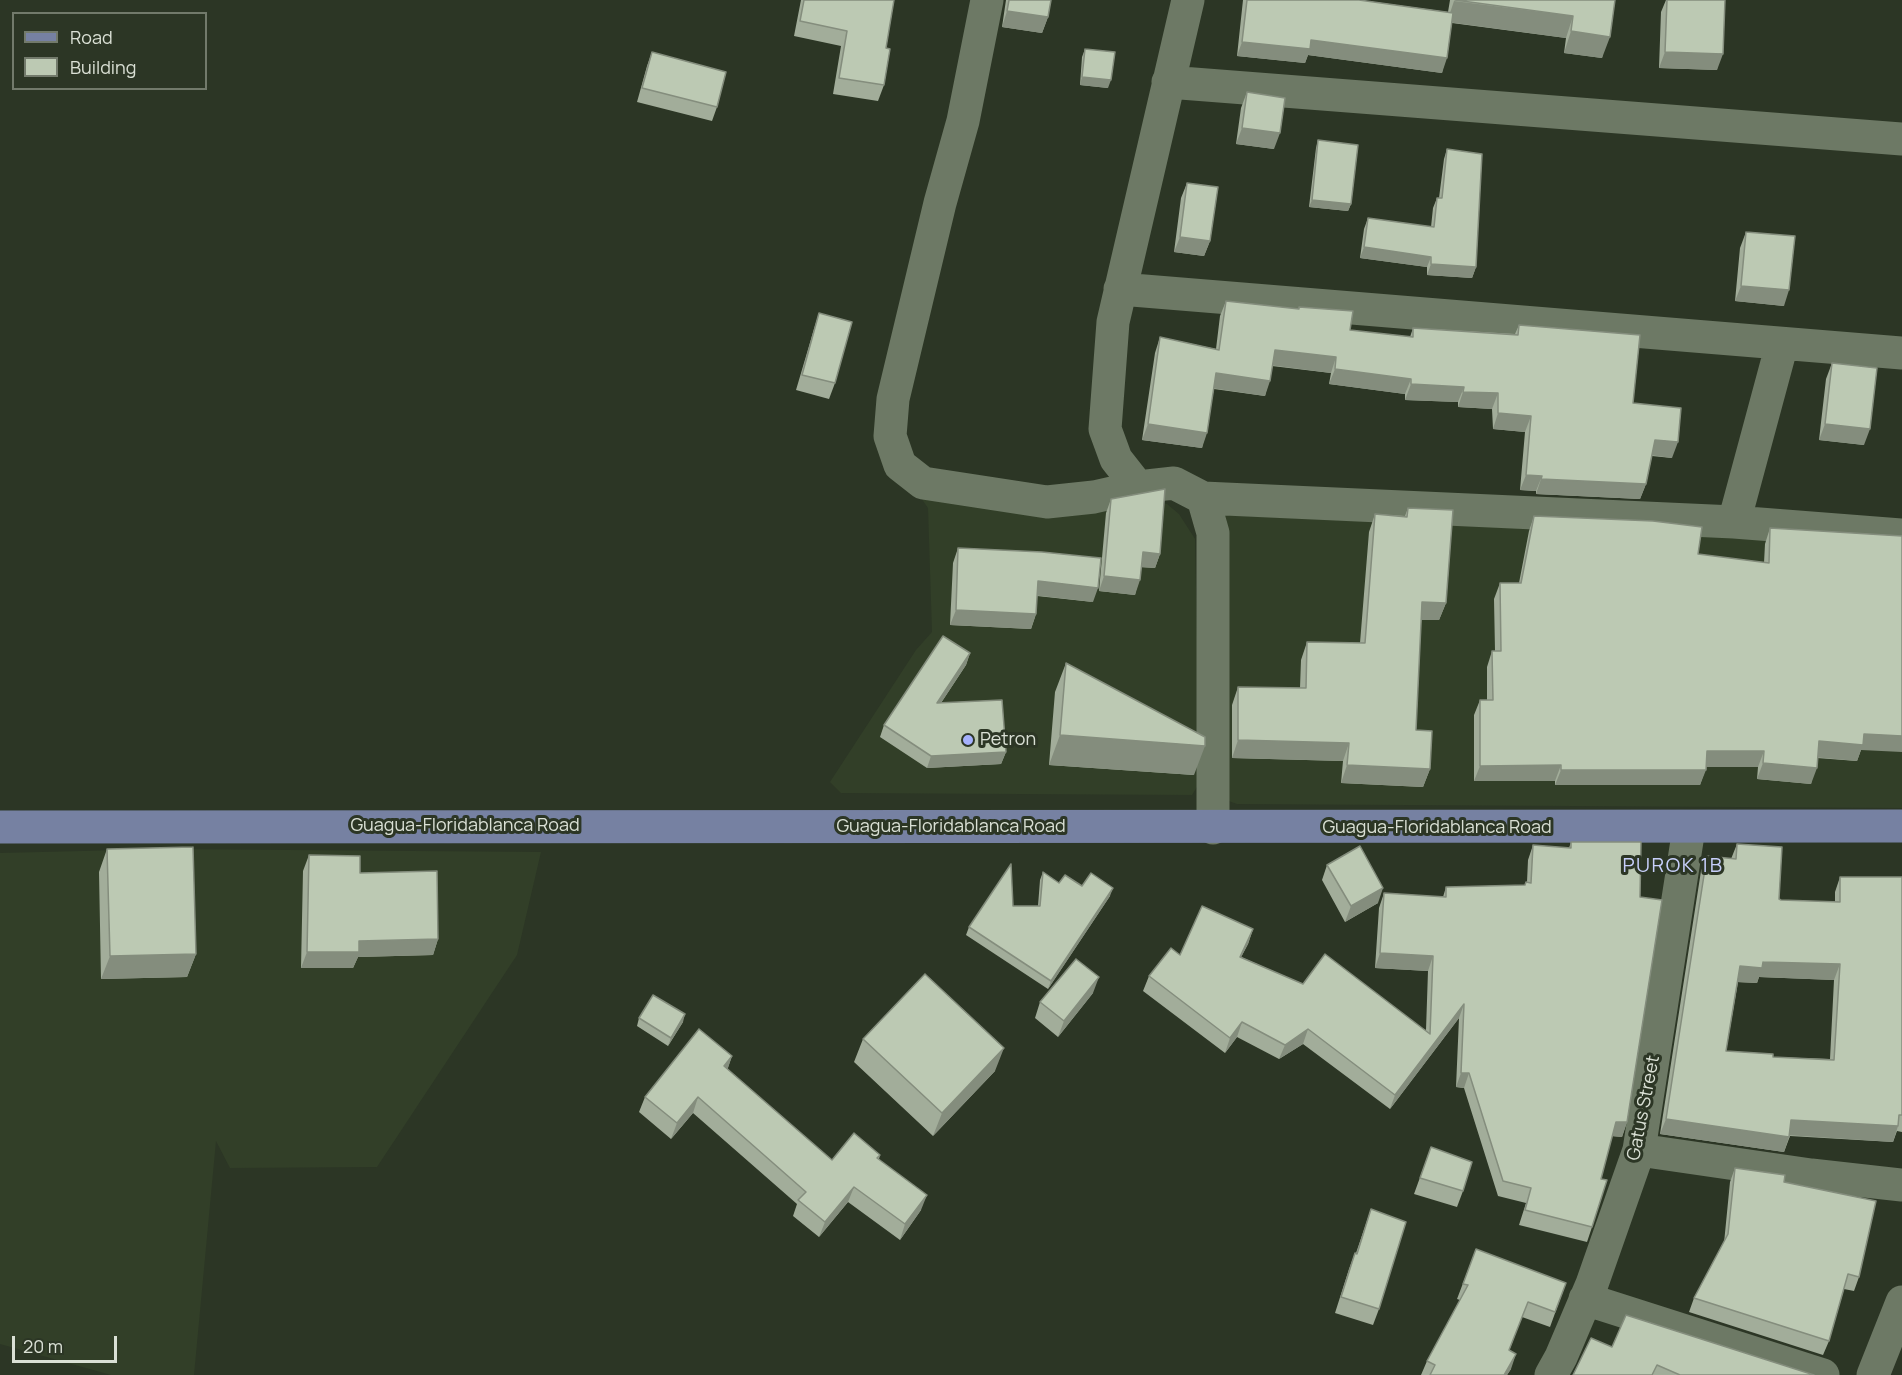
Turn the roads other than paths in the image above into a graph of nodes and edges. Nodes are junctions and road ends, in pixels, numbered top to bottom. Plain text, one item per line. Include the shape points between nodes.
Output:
1 (987, 0) edge
2 (1188, 0) edge
3 (1168, 82) junction
4 (1902, 139) edge
5 (1120, 289) junction
6 (1782, 344) junction
7 (1902, 353) edge
8 (1138, 487) junction
9 (1203, 498) junction
10 (1734, 522) junction
11 (1902, 535) edge
12 (1902, 826) edge
13 (0, 827) edge
14 (1213, 828) junction
15 (1689, 828) junction
16 (1639, 1150) junction
17 (1902, 1185) edge
18 (1585, 1299) junction
19 (1902, 1302) edge
20 (1551, 1375) edge
21 (1823, 1375) edge
22 (1873, 1375) edge

1 - 8 street via 963,122 893,399 890,436 900,465 923,483 1047,502
2 - 3 street
3 - 4 street
3 - 5 street
5 - 6 street
5 - 8 street via 1113,322 1105,429 1116,459
6 - 7 street
6 - 10 street
8 - 9 street via 1174,483
9 - 10 street
9 - 14 street via 1213,533
10 - 11 street
12 - 15 main road, Guagua-Floridablanca Road
13 - 14 main road, Guagua-Floridablanca Road
14 - 15 main road, Guagua-Floridablanca Road
15 - 16 street, Gatus Street
16 - 17 street
16 - 18 street, Gatus Street
18 - 20 street, Gatus Street
18 - 21 street
19 - 22 street

